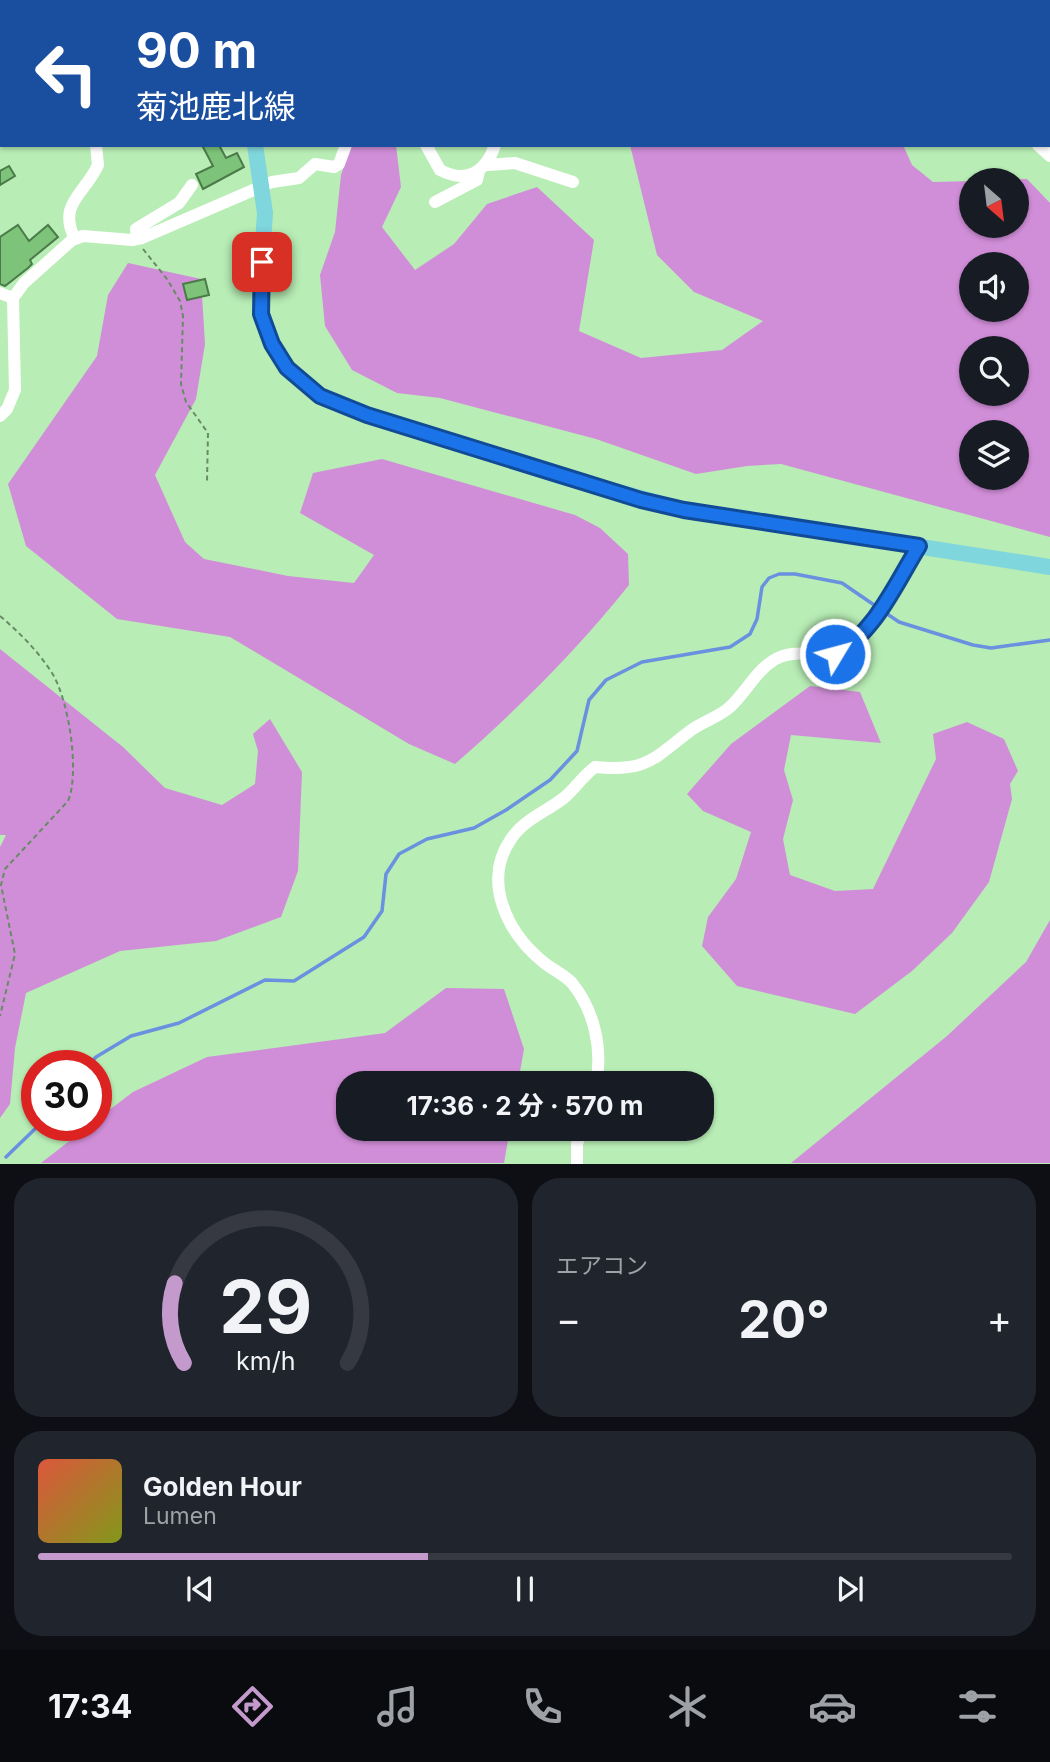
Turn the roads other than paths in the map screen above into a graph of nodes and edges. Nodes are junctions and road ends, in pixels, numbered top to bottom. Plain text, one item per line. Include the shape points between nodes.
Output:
1 (96, 147) edge
2 (255, 147) edge
3 (345, 147) edge
4 (427, 147) edge
5 (494, 147) edge
6 (484, 168) junction
7 (573, 182) dead end
8 (192, 185) dead end
9 (263, 187) junction
10 (435, 202) dead end
11 (75, 239) junction
12 (137, 239) junction
13 (0, 293) edge
14 (13, 298) junction
15 (0, 416) edge
16 (919, 546) junction
17 (1050, 568) edge
18 (599, 1071) edge
19 (578, 1141) edge
20 (578, 1164) edge

1 - 11 street via 98,165 69,208
2 - 9 main road
3 - 9 street via 334,167 315,164 299,178
4 - 6 street via 434,163 449,175
5 - 6 street
6 - 7 street via 515,163
6 - 10 street via 477,180
8 - 12 street via 179,203 136,229
9 - 12 street
9 - 16 main road via 261,314 287,368 320,396 367,415 641,500
11 - 12 street
11 - 14 street
13 - 14 street
14 - 15 street via 15,390
16 - 17 main road
16 - 18 street via 852,645 835,654 789,653 773,660 729,709 691,730 664,755 647,764 595,767 565,797 512,837 498,874 497,894 525,944 570,981 579,995 596,1029
19 - 20 street

